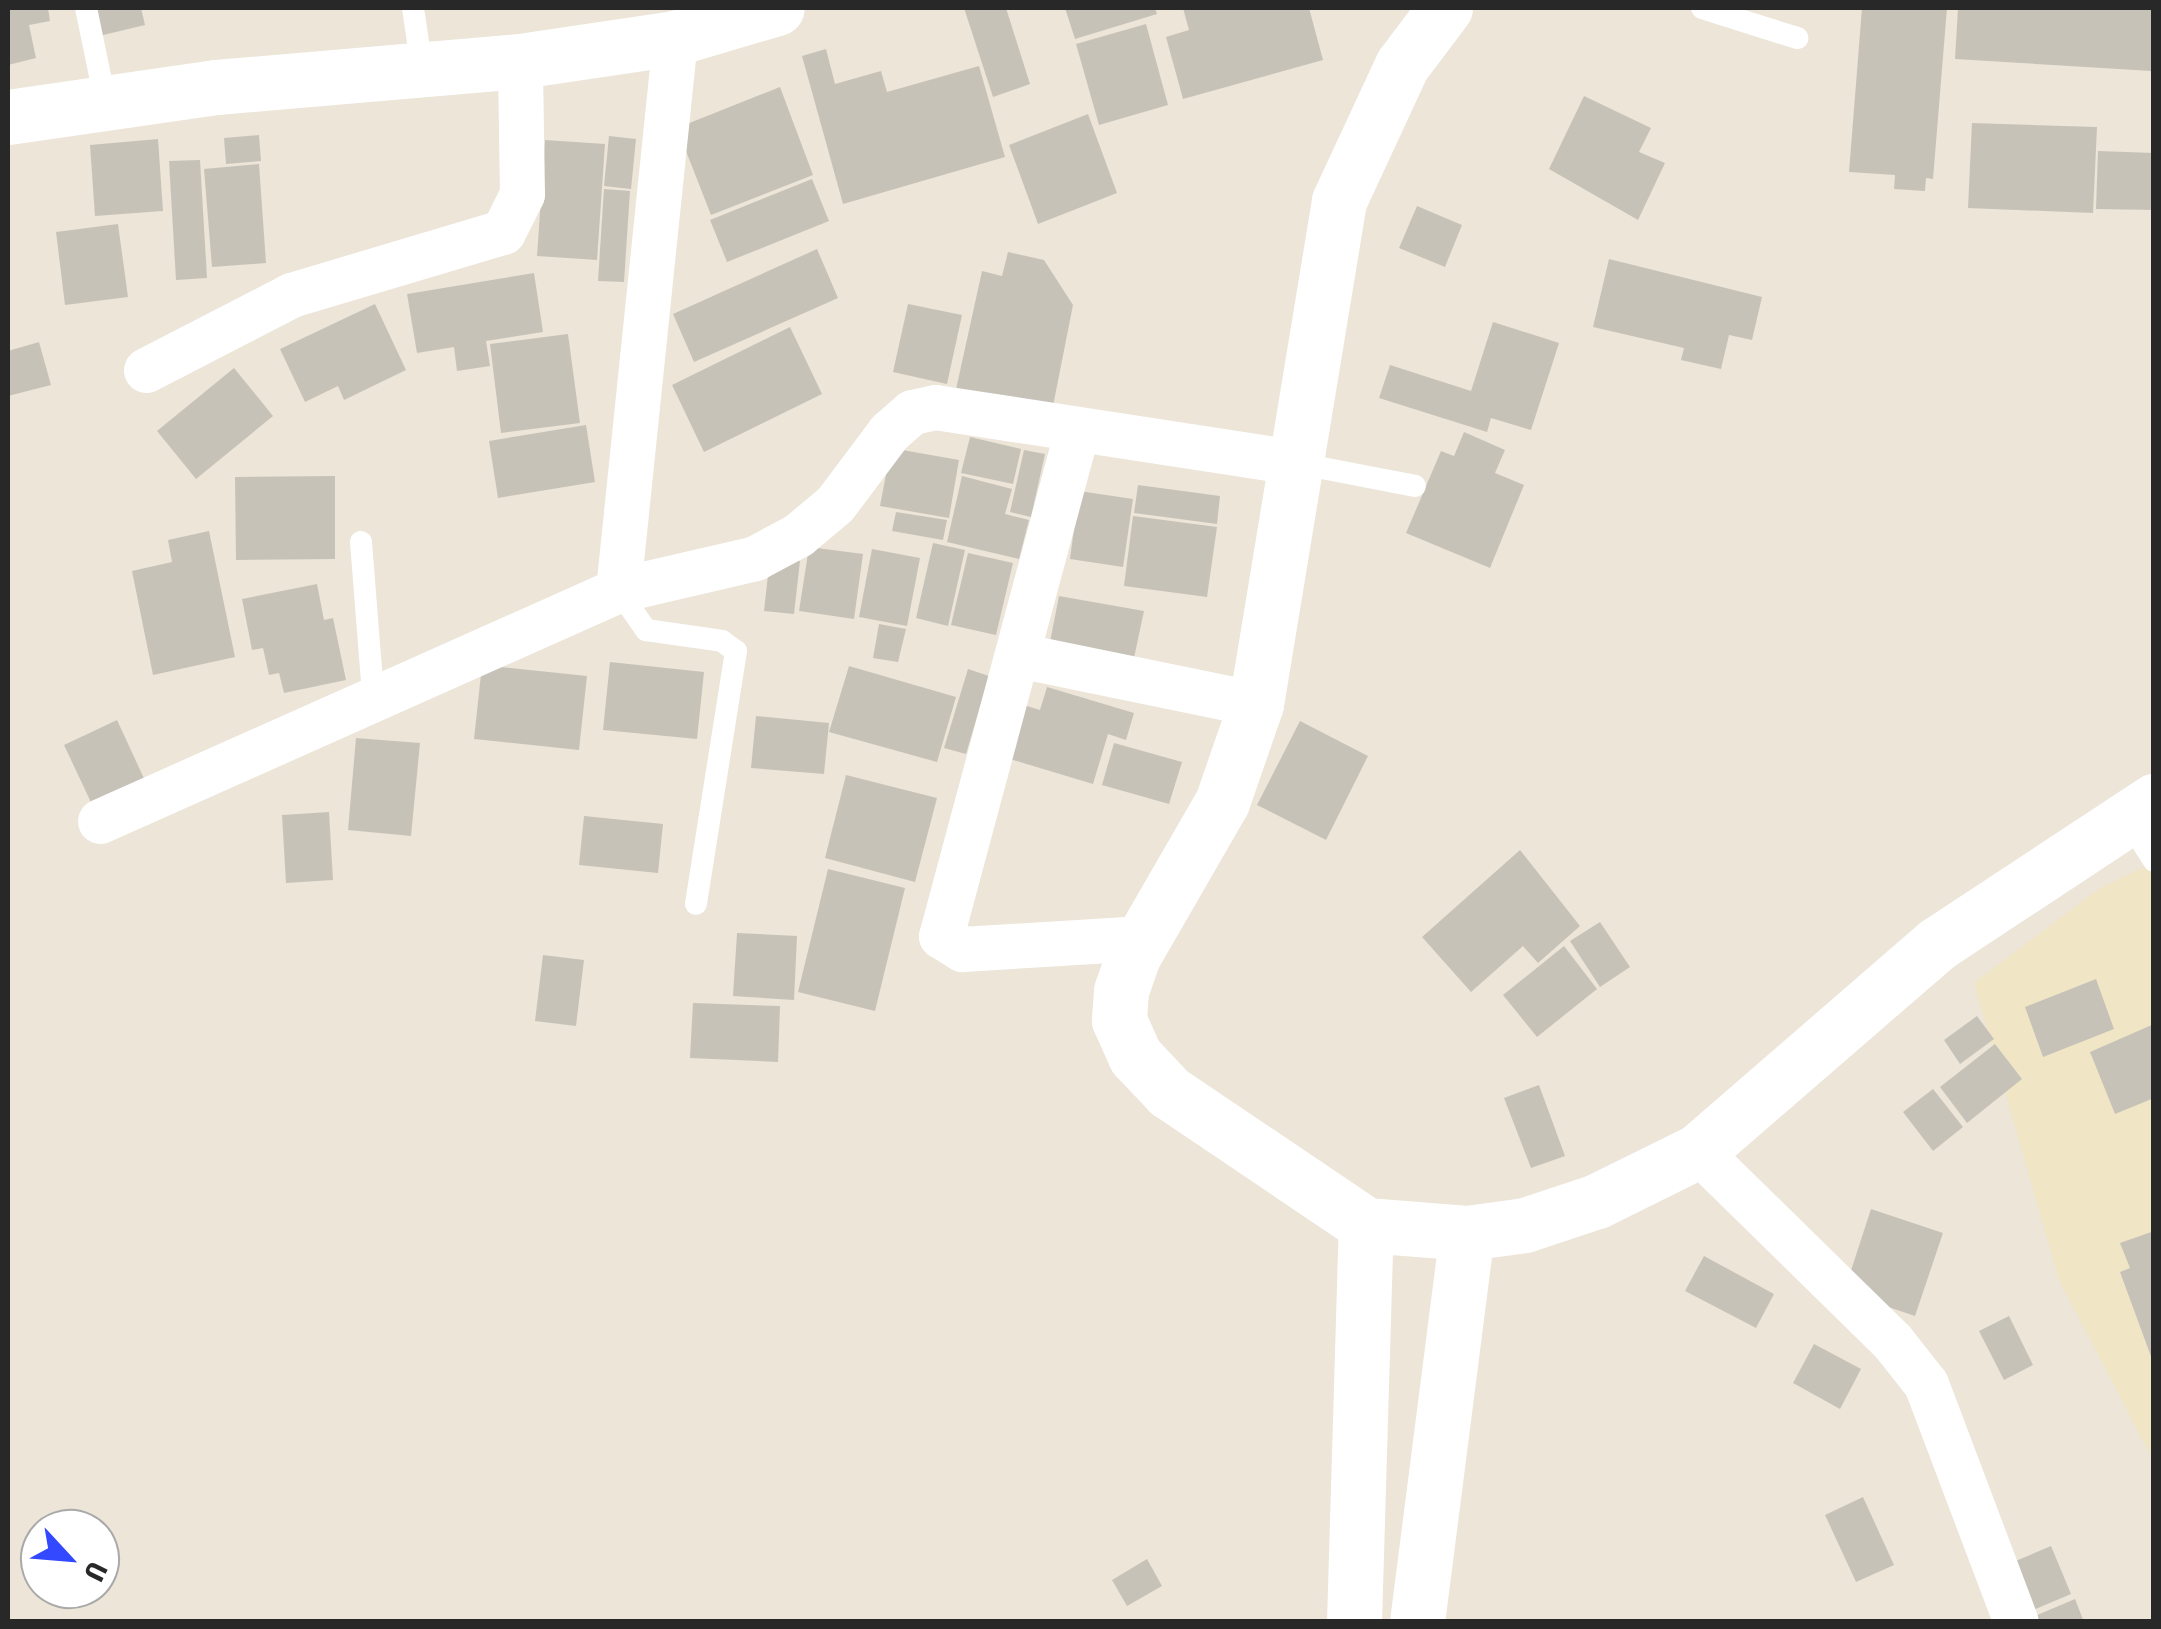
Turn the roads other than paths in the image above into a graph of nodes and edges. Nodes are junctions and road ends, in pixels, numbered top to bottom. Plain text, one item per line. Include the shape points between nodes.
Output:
1 (86, 8) edge
2 (413, 8) edge
3 (777, 8) edge
4 (1445, 8) edge
5 (1702, 8) edge
6 (676, 38) junction
7 (1797, 38) dead end
8 (520, 61) junction
9 (422, 70) junction
10 (105, 100) junction
11 (8, 117) edge
12 (146, 370) dead end
13 (1078, 430) junction
14 (1294, 462) junction
15 (1416, 486) dead end
16 (360, 542) dead end
17 (618, 590) junction
18 (1018, 655) junction
19 (373, 696) junction
20 (1256, 704) junction
21 (100, 821) dead end
22 (2144, 826) edge
23 (696, 904) dead end
24 (1143, 938) junction
25 (1698, 1151) junction
26 (1366, 1225) junction
27 (1467, 1233) junction
28 (1354, 1622) edge
29 (1417, 1622) edge
30 (2016, 1622) edge

1 - 10 lane
2 - 9 lane
3 - 6 street
4 - 14 street via 1402,65 1339,202
5 - 7 lane
6 - 8 street
6 - 17 street
8 - 9 street
8 - 12 street via 522,194 503,232 292,294
9 - 10 street
10 - 11 street
13 - 14 street
13 - 17 street via 935,407 912,412 834,504 798,535 755,558
13 - 18 street
14 - 15 lane
14 - 20 street
16 - 19 lane
17 - 19 street
17 - 23 lane via 646,630 722,642 736,651
18 - 20 street
18 - 24 street via 941,936 962,948
19 - 21 street
20 - 24 street via 1222,802
22 - 25 street via 1937,944
24 - 26 street via 1121,992 1119,1020 1135,1056 1169,1092
25 - 27 street via 1596,1202 1525,1225
25 - 30 street via 1892,1340 1926,1384
26 - 27 street
26 - 28 street
27 - 29 street

